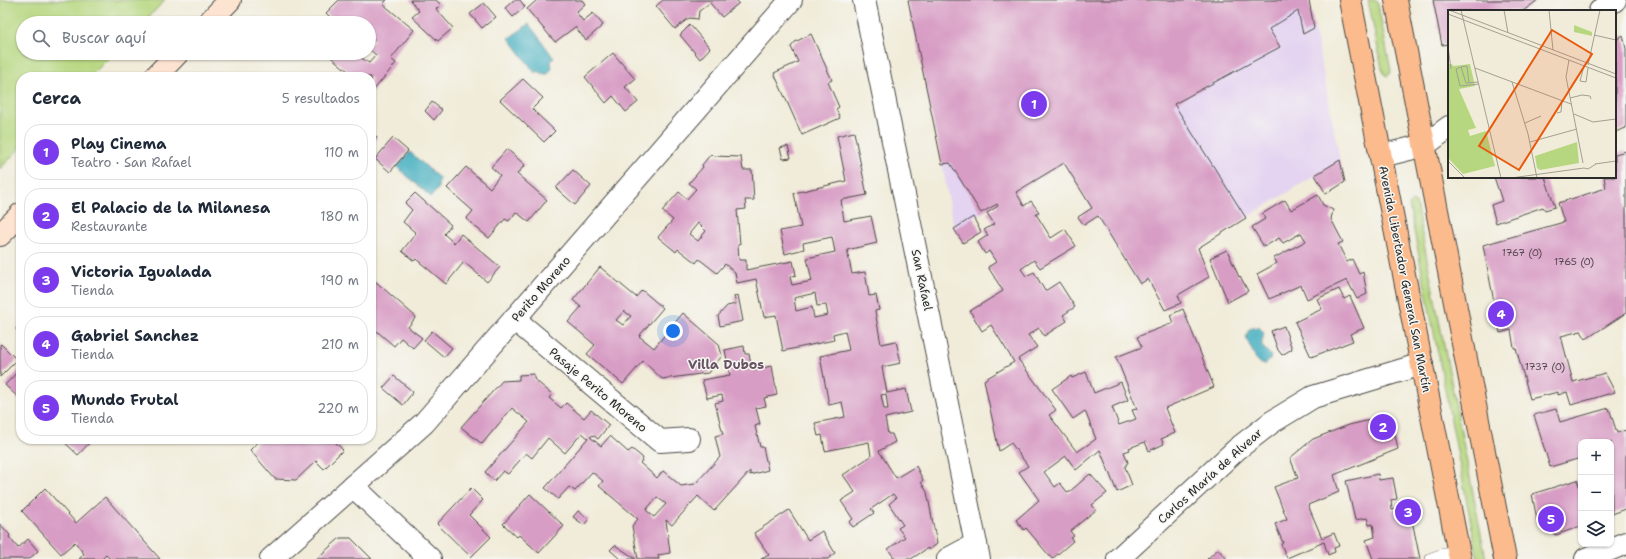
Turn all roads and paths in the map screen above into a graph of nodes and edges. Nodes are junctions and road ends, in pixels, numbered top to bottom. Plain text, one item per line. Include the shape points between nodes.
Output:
1 (230, 0) edge
2 (791, 0) edge
3 (864, 0) edge
4 (1350, 0) edge
5 (1396, 0) edge
6 (1615, 0) edge
7 (1601, 10) edge
8 (215, 16) edge
9 (171, 60) edge
10 (160, 72) edge
11 (1448, 128) edge
12 (1425, 145) junction
13 (1381, 156) junction
14 (16, 219) edge
15 (0, 235) edge
16 (514, 319) junction
17 (1422, 364) junction
18 (689, 439) dead end
19 (353, 486) junction
20 (1626, 543) edge
21 (978, 551) edge
22 (1459, 554) edge
23 (271, 559) edge
24 (430, 559) edge
25 (948, 559) edge
26 (1118, 559) edge
27 (1432, 559) edge
28 (1505, 559) edge
29 (1586, 559) edge

1 - 8 main road
2 - 16 street, Perito Moreno
3 - 21 street, San Rafael
4 - 13 main road, Avenida Libertador General San Martín
5 - 12 main road
6 - 7 street
9 - 10 main road
11 - 12 street
12 - 13 street
12 - 28 main road
13 - 17 main road, Avenida Libertador General San Martín
14 - 15 main road
16 - 18 street, Pasaje Perito Moreno via 660,441
16 - 19 street, Perito Moreno via 424,423
17 - 22 main road, Avenida Libertador General San Martín
17 - 26 street, Carlos María de Alvear via 1314,397 1272,422 1237,449
19 - 23 street, Perito Moreno
19 - 24 street
20 - 29 street
21 - 25 street
22 - 27 lane

